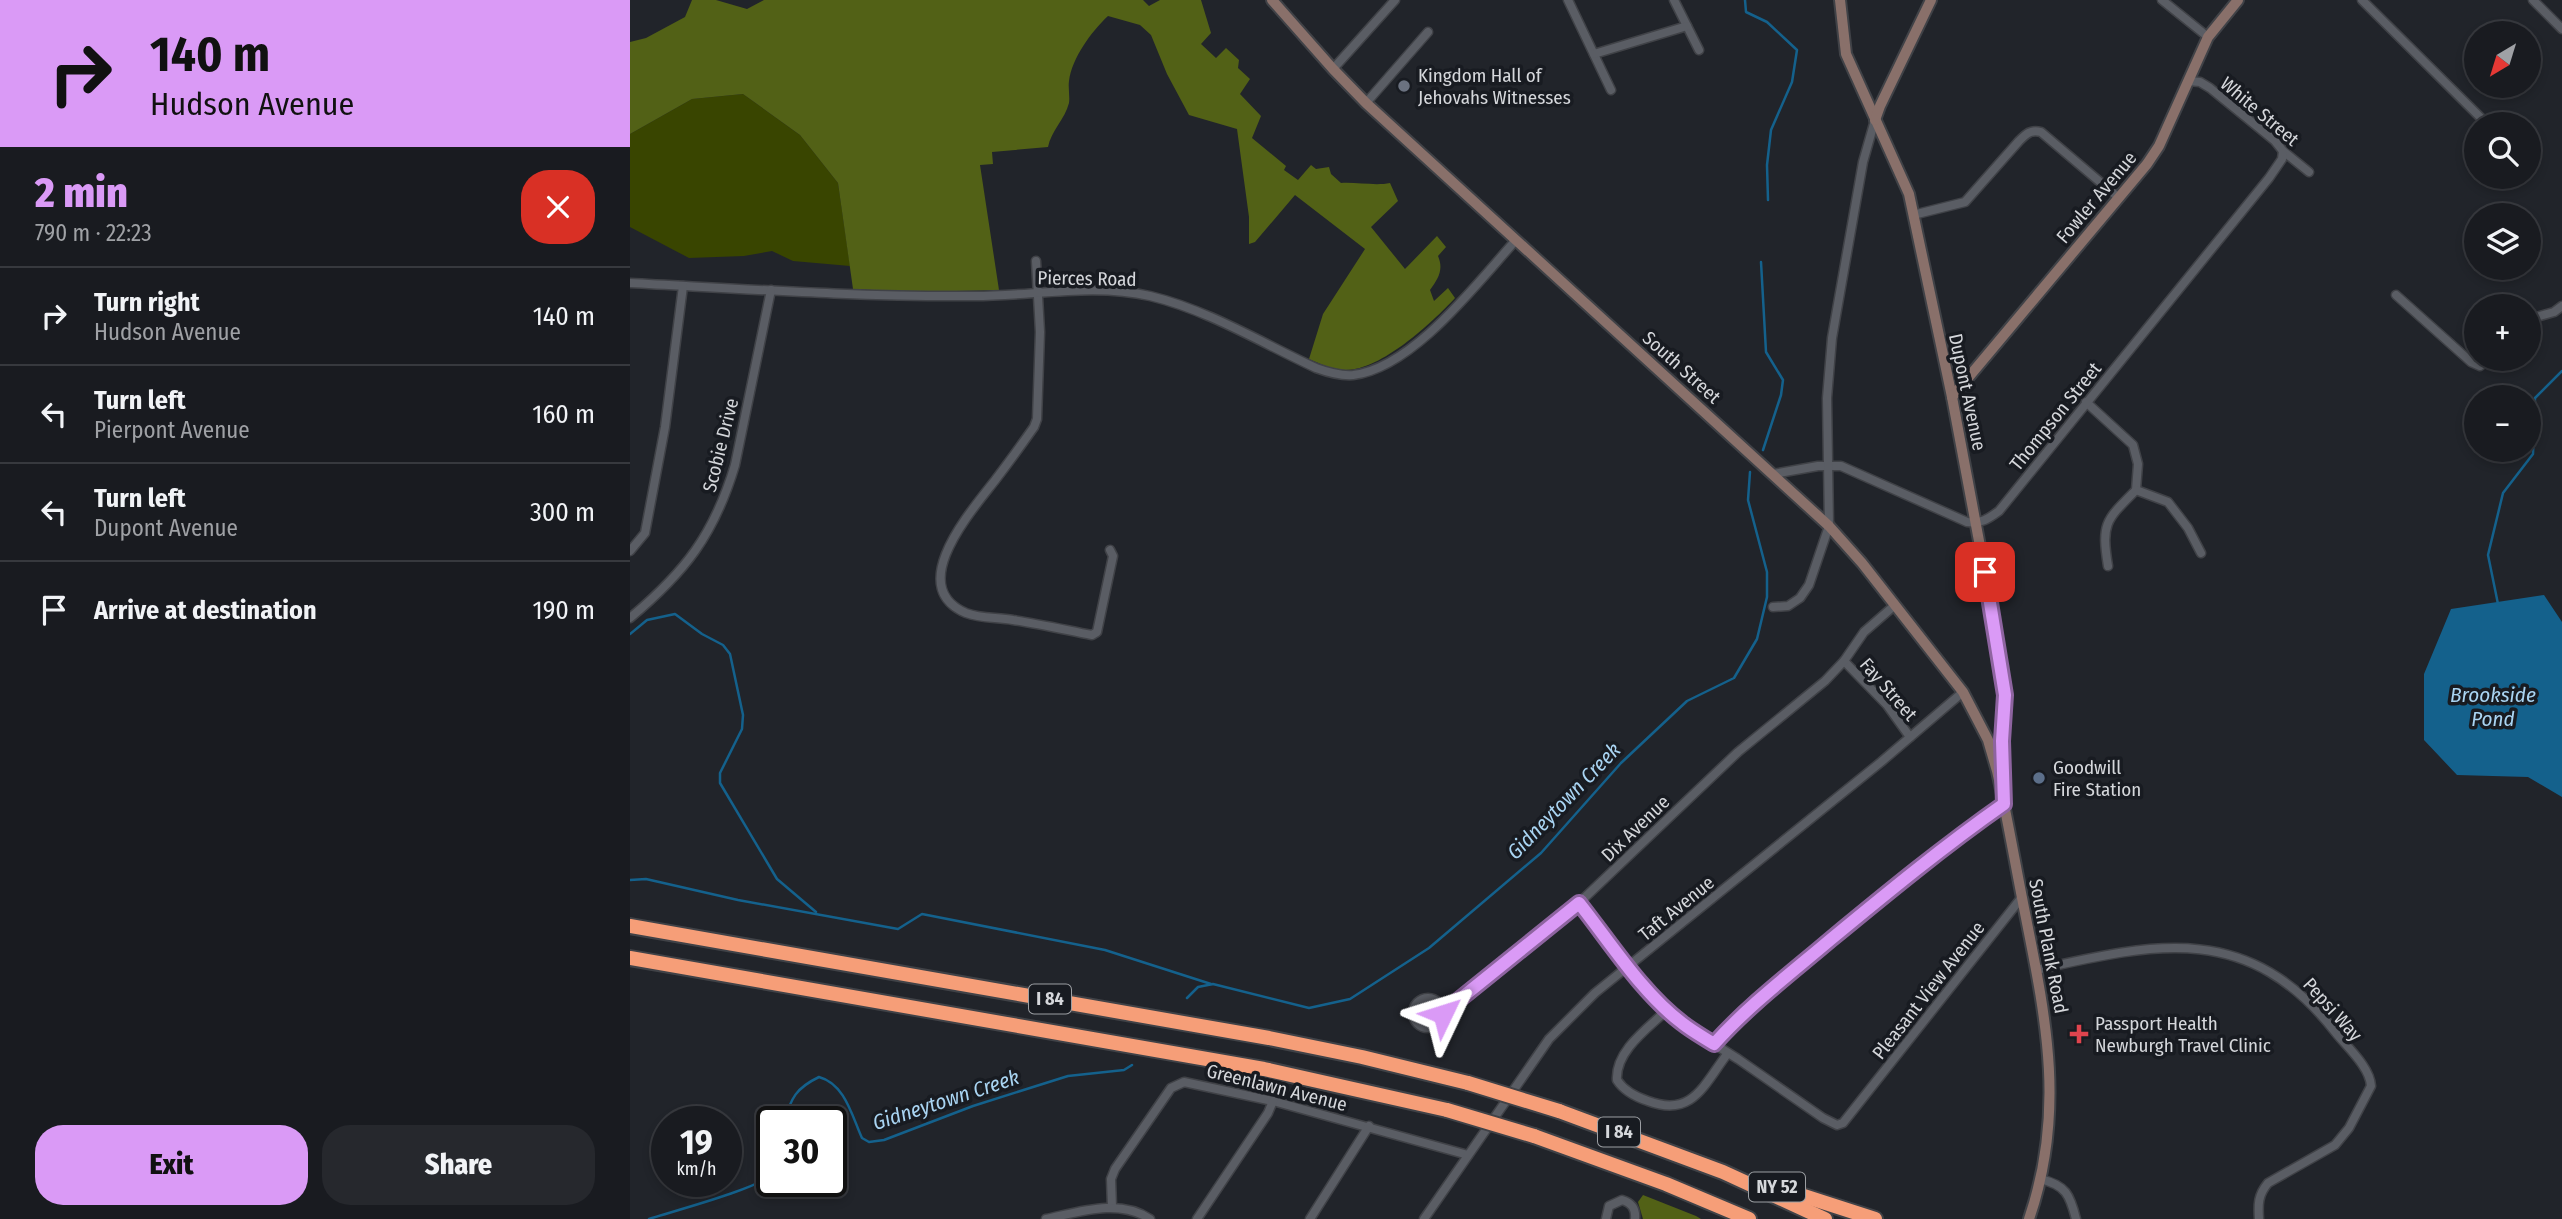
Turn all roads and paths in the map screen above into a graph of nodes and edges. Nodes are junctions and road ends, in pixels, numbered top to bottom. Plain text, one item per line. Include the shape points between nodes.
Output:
1 (1272, 0) edge
2 (1395, 0) edge
3 (1568, 0) edge
4 (1674, 0) edge
5 (1840, 0) edge
6 (1931, 0) edge
7 (2162, 0) edge
8 (2238, 0) edge
9 (2362, 0) edge
10 (2533, 0) edge
11 (1686, 26) junction
12 (2562, 29) edge
13 (1428, 32) dead end
14 (2208, 37) junction
15 (1699, 51) dead end
16 (1594, 54) junction
17 (1333, 69) junction
18 (2188, 81) junction
19 (1611, 90) dead end
20 (1366, 103) junction
21 (2475, 112) edge
22 (1875, 120) junction
23 (2283, 151) junction
24 (2309, 172) dead end
25 (2119, 198) junction
26 (1913, 215) junction
27 (1516, 240) junction
28 (1036, 261) dead end
29 (630, 283) edge
30 (683, 286) junction
31 (771, 290) junction
32 (1039, 292) junction
33 (2396, 295) dead end
34 (2562, 306) edge
35 (2541, 316) edge
36 (2464, 356) edge
37 (1952, 397) junction
38 (2086, 402) junction
39 (1827, 465) junction
40 (1773, 474) junction
41 (2136, 490) junction
42 (1975, 523) junction
43 (1829, 526) junction
44 (1110, 550) dead end
45 (630, 551) edge
46 (2201, 553) dead end
47 (2108, 566) dead end
48 (1895, 605) junction
49 (1773, 607) dead end
50 (630, 618) edge
51 (1844, 661) junction
52 (1963, 692) junction
53 (1910, 737) junction
54 (2004, 804) junction
55 (2022, 897) junction
56 (1579, 903) junction
57 (630, 926) edge
58 (630, 958) edge
59 (1628, 967) junction
60 (2036, 970) junction
61 (1443, 1009) dead end
62 (1667, 1010) junction
63 (1714, 1044) junction
64 (1728, 1053) junction
65 (1273, 1101) junction
66 (1369, 1126) junction
67 (1468, 1155) junction
68 (1679, 1155) junction
69 (2040, 1179) junction
70 (1666, 1184) junction
71 (1112, 1207) junction
72 (1046, 1219) edge
73 (1150, 1219) edge
74 (1196, 1219) edge
75 (1310, 1219) edge
76 (1424, 1219) edge
77 (1606, 1219) edge
78 (1635, 1219) edge
79 (1733, 1219) edge
80 (1749, 1219) edge
81 (1825, 1219) edge
82 (1875, 1219) edge
83 (2029, 1219) edge
84 (2076, 1219) edge
85 (2259, 1219) edge

1 - 17 street, South Street
2 - 17 street
3 - 16 street
4 - 11 street
5 - 22 street, Dupont Avenue via 1846,54
6 - 22 street
7 - 14 street
8 - 14 street, Fowler Avenue
9 - 21 street
10 - 12 street
11 - 15 street
11 - 16 street
13 - 20 street
14 - 18 street, Fowler Avenue
16 - 19 street
17 - 20 street, South Street
18 - 23 street, White Street via 2210,88
18 - 25 street, Fowler Avenue via 2159,146
20 - 27 street, South Street
22 - 26 street, Dupont Avenue via 1899,169
22 - 39 street via 1863,162 1832,338
23 - 24 street, White Street
23 - 38 street, Thompson Street via 2269,178
25 - 26 street via 2035,131 2019,141 1965,202
25 - 37 street, Fowler Avenue
26 - 37 street, Dupont Avenue
27 - 32 street, Pierces Road via 1418,343 1380,366 1349,375 1328,373 1212,318 1147,295
27 - 40 street, South Street
28 - 32 street
29 - 30 street, Pierces Road
30 - 31 street, Pierces Road
30 - 45 street via 665,427 645,533
31 - 32 street, Pierces Road via 978,296
31 - 50 street, Scobie Drive via 726,492 703,541 682,570
32 - 44 street via 1037,419 956,531 942,571 943,589 955,606 969,614 1092,635 1097,632 1114,556
33 - 36 street
34 - 35 street
37 - 42 street, Dupont Avenue
38 - 41 street via 2133,445 2138,464
38 - 42 street, Thompson Street via 1999,510
39 - 40 street
39 - 42 street via 1841,466
39 - 43 street
40 - 43 street, South Street
41 - 46 street via 2168,502
41 - 47 street via 2110,515 2104,540
42 - 54 street, Dupont Avenue via 2005,695
43 - 48 street, South Street
43 - 49 street via 1809,585 1788,606
48 - 51 street, Dix Avenue via 1864,632
48 - 52 street, South Street
51 - 53 street, Fay Street via 1887,705
51 - 56 street, Dix Avenue via 1738,752
52 - 53 street, Taft Avenue
52 - 54 street, South Street via 1988,740
53 - 59 street, Taft Avenue
54 - 55 street, South Plank Road
54 - 63 street via 1847,925 1742,1013
55 - 60 street, South Plank Road
55 - 64 street, Pleasant View Avenue via 1841,1124 1832,1123
56 - 59 street
56 - 61 street, Dix Avenue
57 - 68 highway, I 84, bridge via 1362,1057 1559,1111
58 - 70 highway, I 84, bridge via 1351,1087 1534,1136
59 - 62 street
59 - 67 street, Taft Avenue via 1549,1040
60 - 69 street, South Plank Road via 2051,1086
60 - 85 street, Pepsi Way via 2132,951 2204,948 2279,976 2322,1015 2365,1069 2371,1086 2349,1128 2334,1145 2261,1192
62 - 63 street
62 - 64 street via 1636,1039 1620,1062 1617,1080 1628,1092 1665,1107 1681,1106 1694,1097
63 - 64 street
65 - 66 street, Greenlawn Avenue
65 - 71 street, Greenlawn Avenue via 1178,1083 1115,1169
65 - 74 street
66 - 67 street, Greenlawn Avenue
66 - 75 street
67 - 76 street, Taft Avenue
68 - 81 highway, I 84
68 - 82 highway, NY 52
69 - 83 street, South Plank Road
69 - 84 street via 2067,1192
70 - 79 highway, NY 52
70 - 80 highway, I 84
71 - 72 street
71 - 73 street
77 - 78 street via 1608,1206 1622,1200 1631,1205

